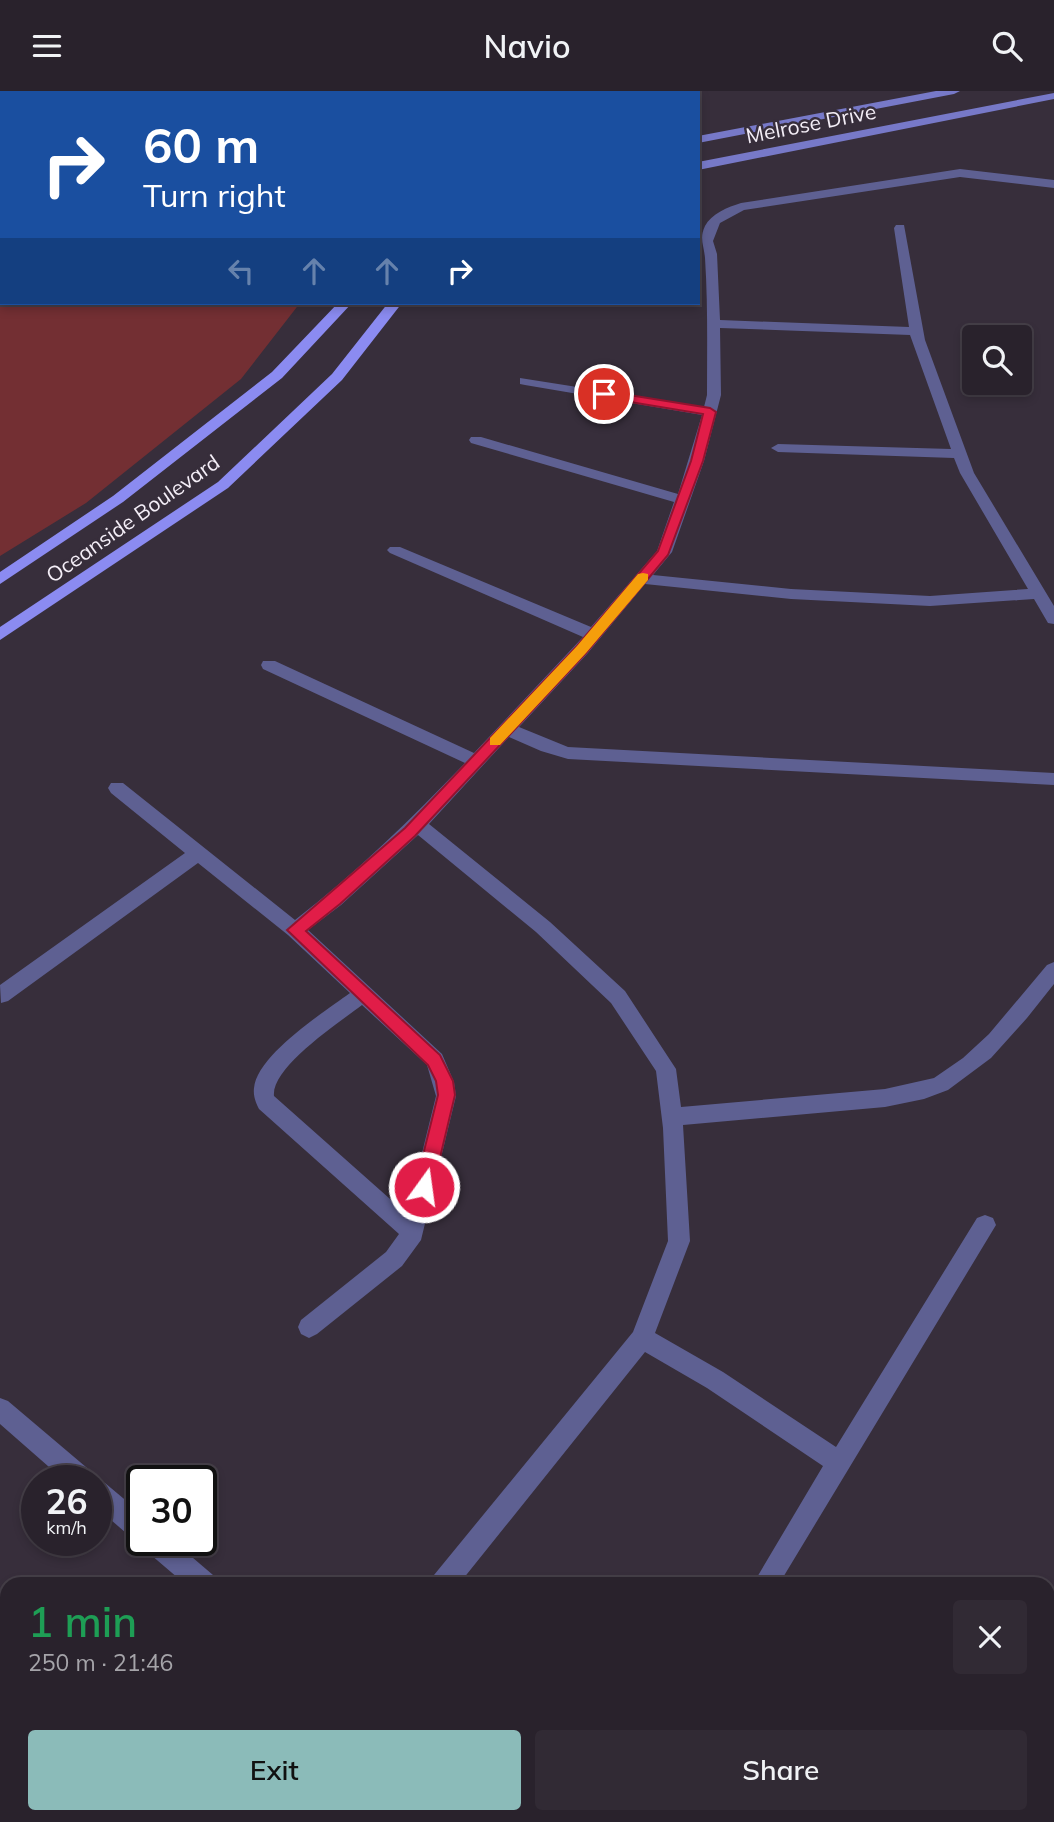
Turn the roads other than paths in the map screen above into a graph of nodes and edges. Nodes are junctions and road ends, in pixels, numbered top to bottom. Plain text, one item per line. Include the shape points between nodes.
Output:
1 (954, 91) edge
2 (1054, 96) edge
3 (700, 140) edge
4 (700, 166) edge
5 (1054, 184) edge
6 (900, 228) dead end
7 (706, 302) edge
8 (343, 305) edge
9 (393, 305) edge
10 (713, 324) junction
11 (917, 331) junction
12 (525, 381) dead end
13 (710, 412) junction
14 (476, 440) dead end
15 (778, 448) dead end
16 (960, 454) junction
17 (683, 500) junction
18 (395, 550) dead end
19 (0, 579) edge
20 (642, 579) junction
21 (1039, 594) junction
22 (1054, 619) edge
23 (0, 635) edge
24 (594, 635) junction
25 (269, 665) dead end
26 (507, 729) junction
27 (476, 761) junction
28 (1054, 779) edge
29 (117, 788) dead end
30 (417, 824) junction
31 (198, 853) junction
32 (295, 930) junction
33 (1054, 970) edge
34 (363, 993) junction
35 (1, 995) edge
36 (671, 1117) junction
37 (985, 1225) dead end
38 (413, 1233) junction
39 (309, 1327) dead end
40 (642, 1338) junction
41 (0, 1409) edge
42 (839, 1463) junction
43 (65, 1465) edge
44 (112, 1505) edge
45 (126, 1516) edge
46 (172, 1556) edge
47 (196, 1577) edge
48 (449, 1577) edge
49 (769, 1577) edge

1 - 3 main road, Melrose Drive
2 - 4 main road, Melrose Drive
5 - 7 street via 960,173 741,207 710,228
6 - 11 street
7 - 10 street
8 - 19 main road, Oceanside Boulevard via 277,375 118,499
9 - 23 main road, Oceanside Boulevard via 337,377 223,485
10 - 11 street
10 - 13 street
11 - 16 street
12 - 13 street
13 - 17 street
14 - 17 street
15 - 16 street
16 - 21 street
17 - 20 street via 664,552
18 - 24 street
20 - 21 street via 791,594 930,601
20 - 24 street
21 - 22 street
24 - 26 street
25 - 27 street
26 - 27 street
26 - 28 street via 568,753
27 - 30 street
29 - 31 street
30 - 32 street
30 - 36 street via 543,927 618,997 666,1069
31 - 32 street
31 - 35 street
32 - 34 street
33 - 36 street via 980,1056 936,1086 886,1098
34 - 38 street via 435,1060 444,1081 446,1095
34 - 38 street via 281,1061 262,1091 266,1103
36 - 40 street via 679,1241
37 - 42 street
38 - 39 street via 394,1259
40 - 42 street via 715,1380
40 - 48 street
41 - 43 street
42 - 49 street
44 - 45 street
46 - 47 street

